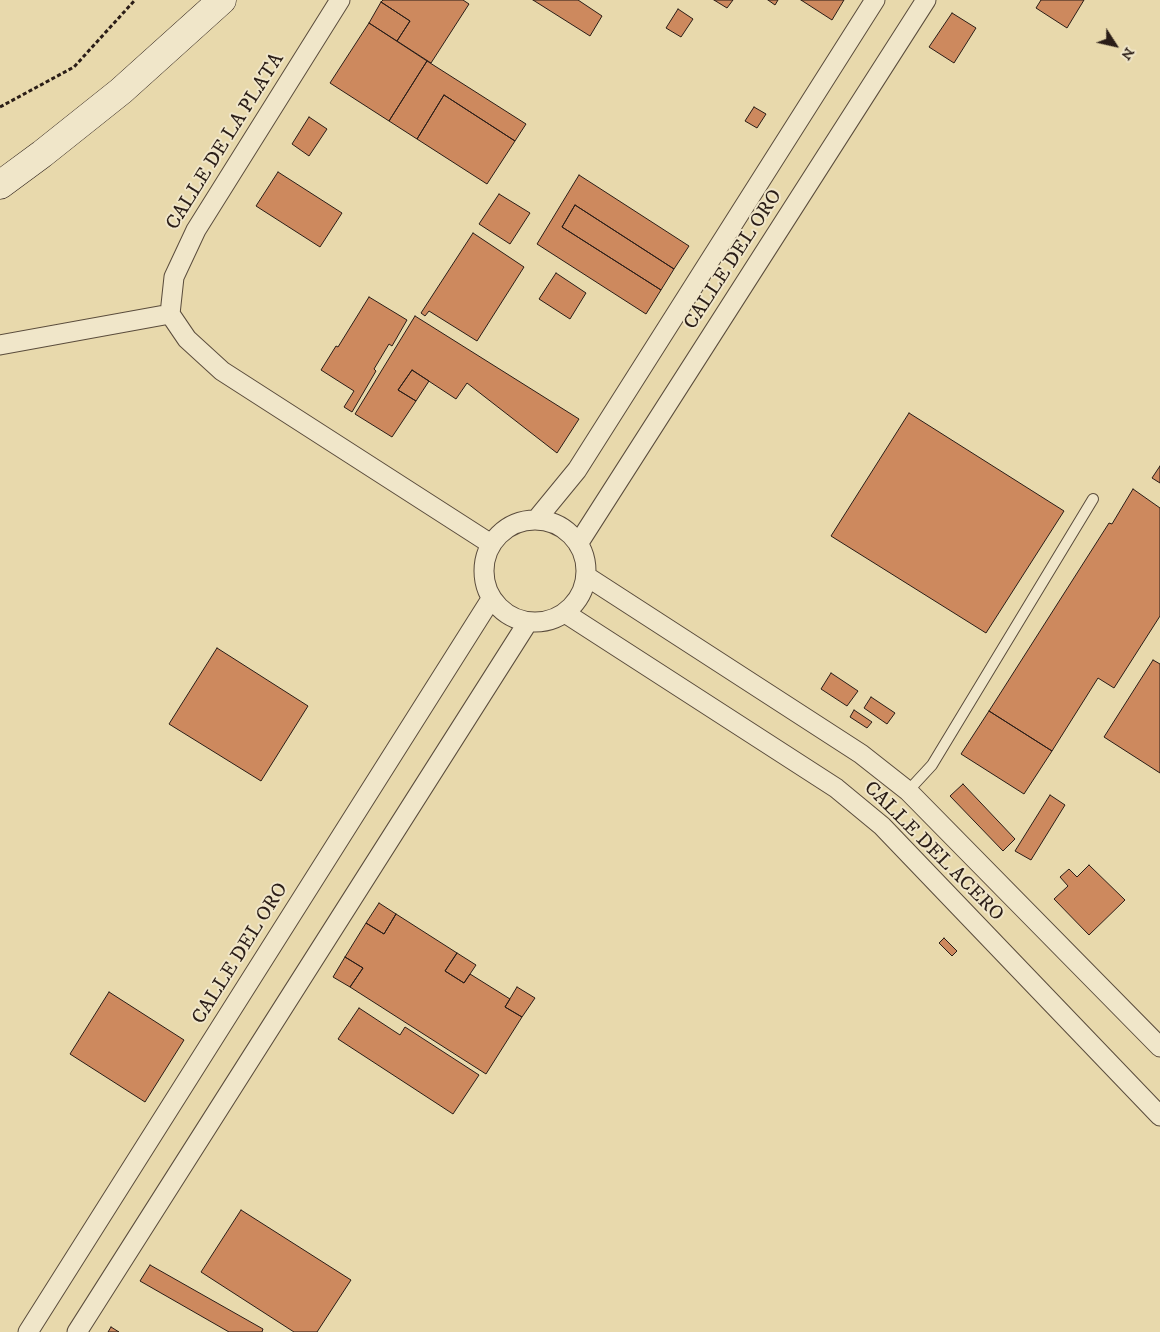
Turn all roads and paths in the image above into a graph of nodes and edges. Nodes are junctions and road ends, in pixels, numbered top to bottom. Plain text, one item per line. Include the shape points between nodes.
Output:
1 (135, 0) edge
2 (222, 0) edge
3 (340, 0) edge
4 (875, 0) edge
5 (926, 0) edge
6 (0, 107) edge
7 (0, 185) edge
8 (170, 314) junction
9 (0, 344) edge
10 (1093, 499) dead end
11 (536, 520) junction
12 (491, 544) junction
13 (578, 544) junction
14 (586, 576) junction
15 (491, 599) junction
16 (565, 613) junction
17 (528, 622) junction
18 (908, 792) junction
19 (1160, 1047) edge
20 (1160, 1116) edge
21 (28, 1332) edge
22 (77, 1332) edge

1 - 6 path via 74,67
2 - 7 main road via 121,91
3 - 8 street, CALLE DE LA PLATA via 196,230 174,277
4 - 11 street, CALLE DEL ORO via 577,470
5 - 13 street, CALLE DEL ORO
8 - 9 street
8 - 12 street via 187,339 222,371
10 - 18 lane via 932,765
11 - 12 street via 518,522
11 - 13 street via 560,526
12 - 15 street via 484,562 484,581
13 - 14 street via 585,560
14 - 16 street via 579,597
14 - 18 street, CALLE DEL ACERO via 861,754
15 - 17 street via 507,615
15 - 21 street, CALLE DEL ORO
16 - 17 street via 548,621
16 - 20 street, CALLE DEL ACERO via 836,788 882,826
17 - 22 street
18 - 19 street, CALLE DEL ACERO

